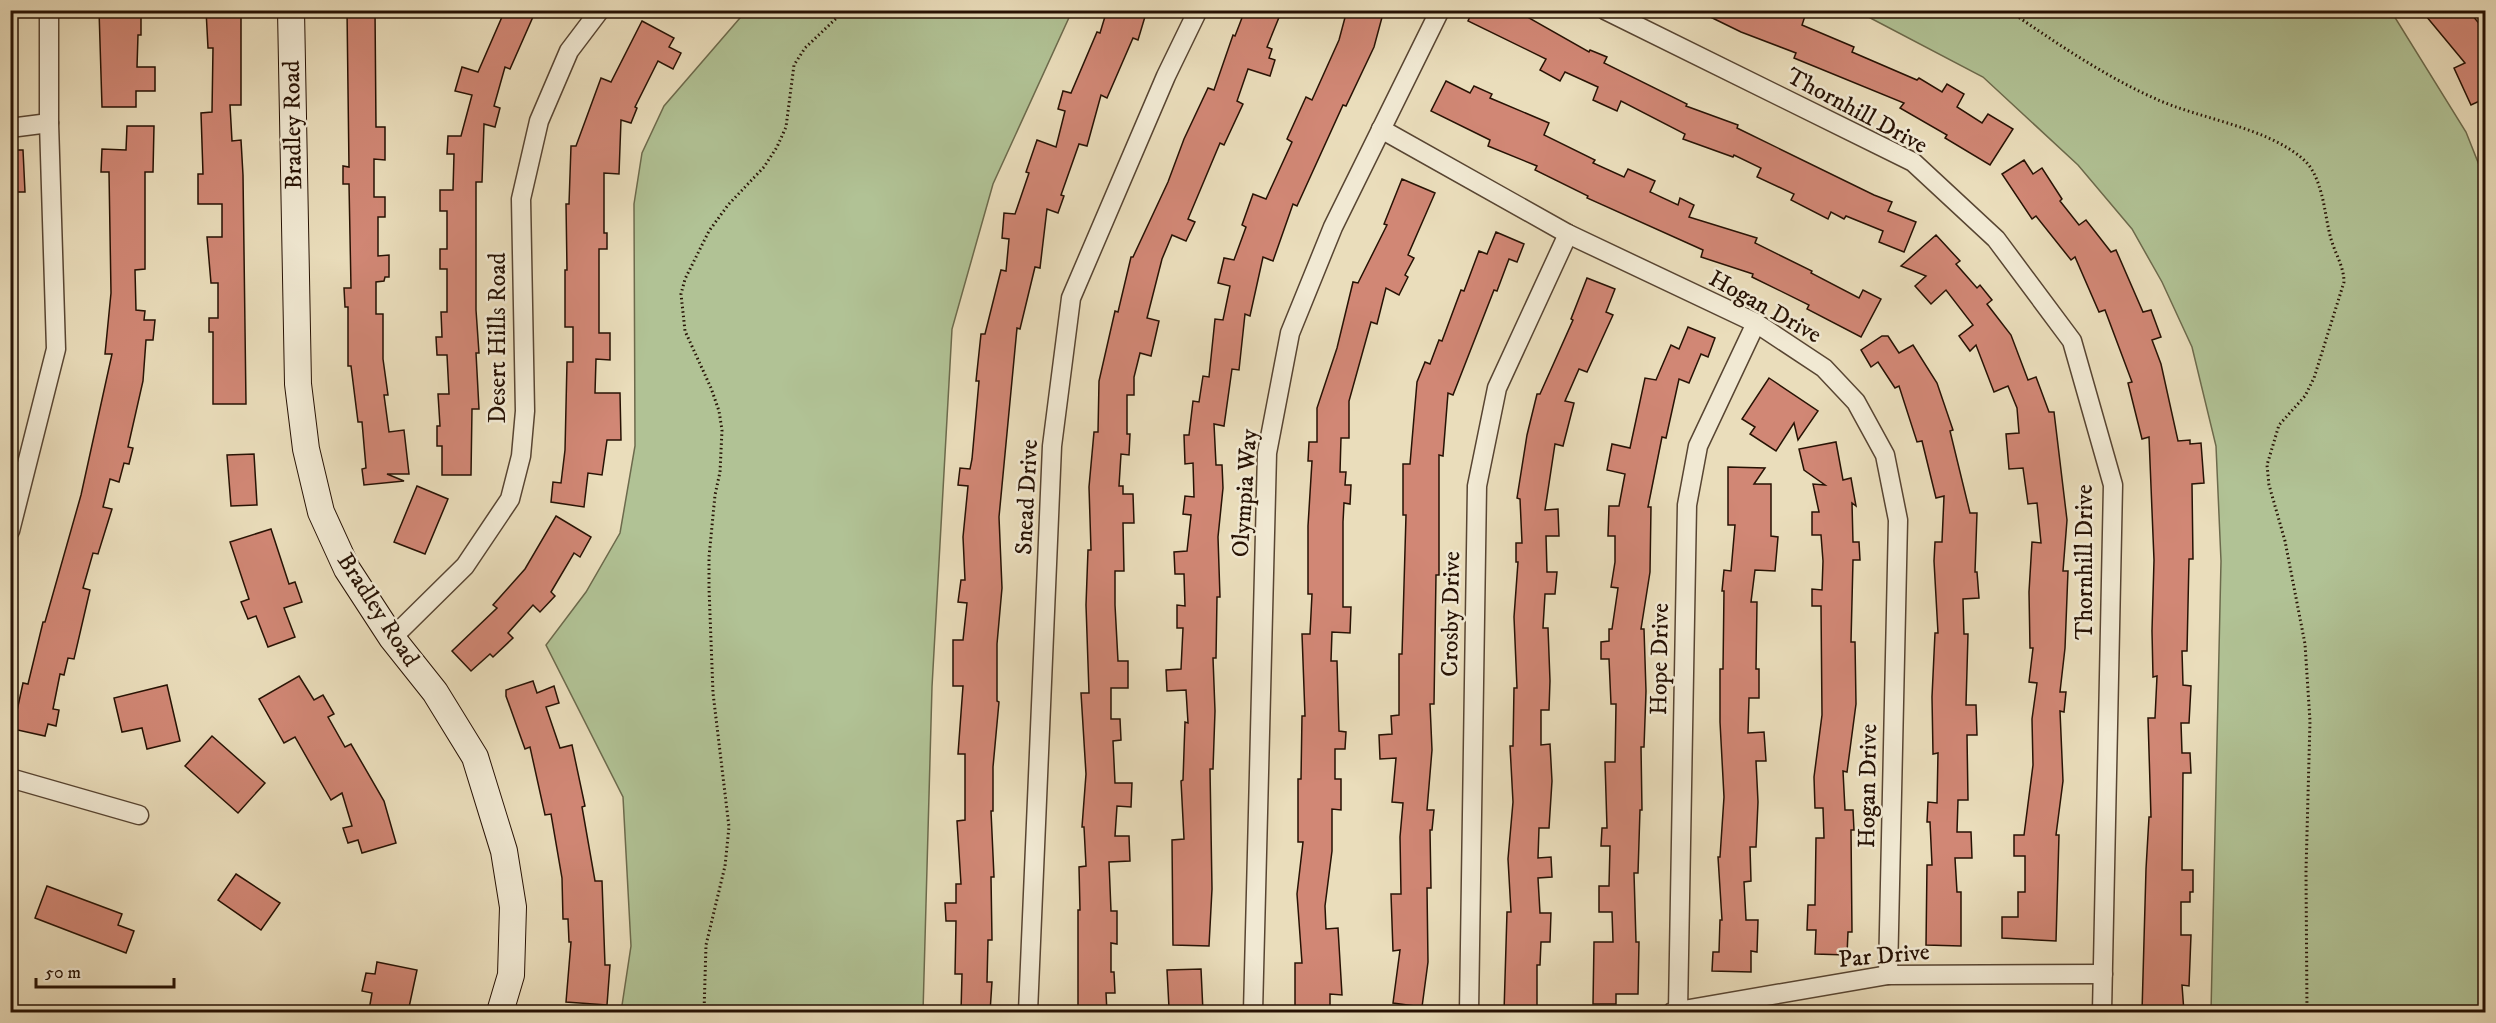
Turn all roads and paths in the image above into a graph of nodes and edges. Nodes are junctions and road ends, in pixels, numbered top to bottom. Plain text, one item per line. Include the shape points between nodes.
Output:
1 (49, 10) edge
2 (291, 10) edge
3 (600, 10) edge
4 (845, 10) edge
5 (1198, 10) edge
6 (1440, 10) edge
7 (1605, 10) edge
8 (2008, 10) edge
9 (49, 123) junction
10 (10, 128) edge
11 (1381, 129) junction
12 (1568, 234) junction
13 (1756, 323) junction
14 (10, 531) edge
15 (392, 638) junction
16 (10, 778) edge
17 (139, 815) dead end
18 (2103, 974) junction
19 (1888, 975) junction
20 (500, 1012) edge
21 (704, 1012) edge
22 (1028, 1012) edge
23 (1253, 1012) edge
24 (1469, 1012) edge
25 (1675, 1012) edge
26 (2102, 1012) edge
27 (2307, 1012) edge

1 - 9 street
2 - 15 street, Bradley Road via 298,384 306,449 321,512 347,569
3 - 15 street, Desert Hills Road via 570,51 544,111 521,199 525,411 521,456 510,498 465,567
4 - 21 path via 812,40 794,64 786,127 777,147 709,231 681,294 685,331 711,388 722,430 708,588 713,693 729,827 725,866 706,945
5 - 22 street, Snead Drive via 1071,298 1052,446
6 - 11 street, Olympia Way
7 - 18 street, Thornhill Drive via 1913,162 1996,239 2072,341 2113,486
8 - 27 path via 2133,88 2261,135 2293,152 2314,172 2320,187 2344,282 2314,378 2306,396 2279,425 2267,465 2300,608 2307,664
9 - 10 street
9 - 14 street via 56,349
11 - 12 street, Hogan Drive
11 - 23 street, Olympia Way via 1333,227 1290,333 1267,453
12 - 13 street, Hogan Drive
12 - 24 street, Crosby Drive via 1497,388 1477,486
13 - 19 street, Hogan Drive via 1824,368 1856,402 1885,455 1898,520
13 - 25 street, Hope Drive via 1698,446 1687,505
15 - 20 street, Bradley Road via 435,693 475,757 504,851 513,907 511,975
16 - 17 street
18 - 19 street, Par Drive
18 - 26 street, Thornhill Drive
19 - 25 street, Par Drive

